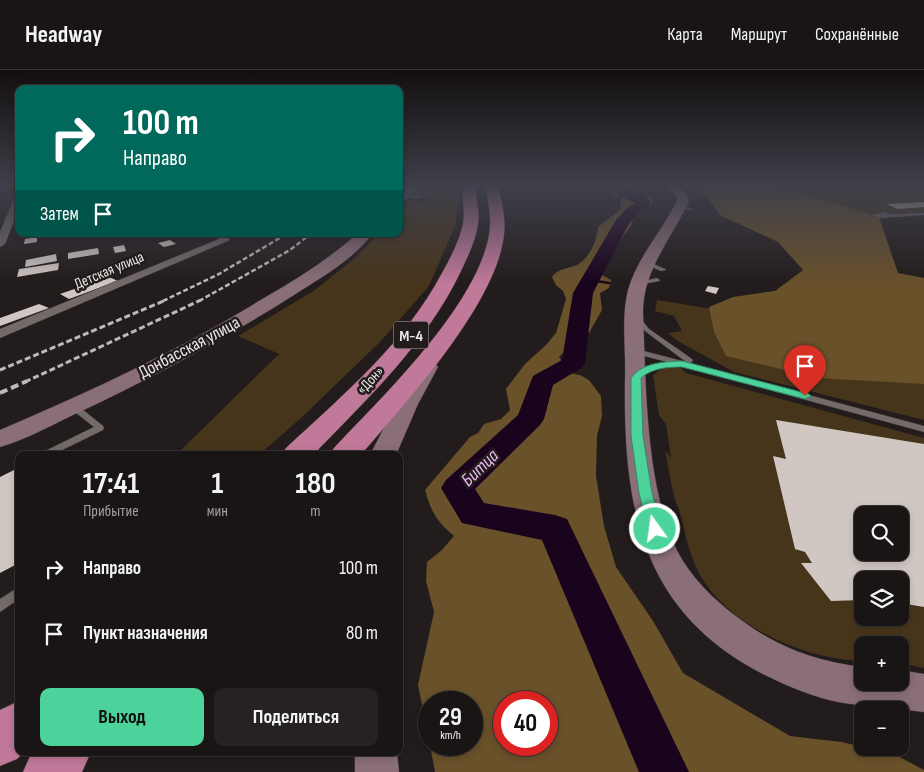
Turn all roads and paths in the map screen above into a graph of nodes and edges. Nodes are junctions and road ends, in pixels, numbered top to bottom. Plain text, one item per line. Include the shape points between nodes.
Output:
1 (9, 219) edge
2 (471, 219) edge
3 (497, 219) edge
4 (673, 219) edge
5 (223, 237) edge
6 (361, 237) edge
7 (0, 242) edge
8 (635, 314) junction
9 (0, 334) edge
10 (445, 337) junction
11 (636, 351) junction
12 (698, 366) junction
13 (636, 378) junction
14 (74, 407) junction
15 (924, 429) edge
16 (0, 439) edge
17 (52, 451) edge
18 (300, 451) edge
19 (347, 451) edge
20 (385, 451) edge
21 (15, 595) edge
22 (0, 606) edge
23 (924, 693) edge
24 (15, 728) edge
25 (0, 742) edge
26 (63, 756) edge
27 (376, 756) edge
28 (48, 772) edge
29 (376, 772) edge

1 - 7 street
2 - 18 highway, «Дон» / М-4 via 468,235 450,278 416,329
3 - 10 highway, «Дон» / М-4 via 495,241 486,270
4 - 8 street
5 - 9 street, Детская улица via 225,240
6 - 14 street, Донбасская улица via 316,273 262,308
8 - 11 street
8 - 12 lane via 647,330
10 - 19 highway, «Дон» / М-4
10 - 20 street
11 - 12 lane
11 - 13 street
12 - 13 lane via 660,365
12 - 15 lane
13 - 23 street via 637,436 655,529 671,570 697,603 732,635 753,649 802,672 856,685
14 - 16 street, Донбасская улица
14 - 17 lane via 100,428
21 - 22 lane
24 - 25 highway
26 - 28 highway
27 - 29 street

